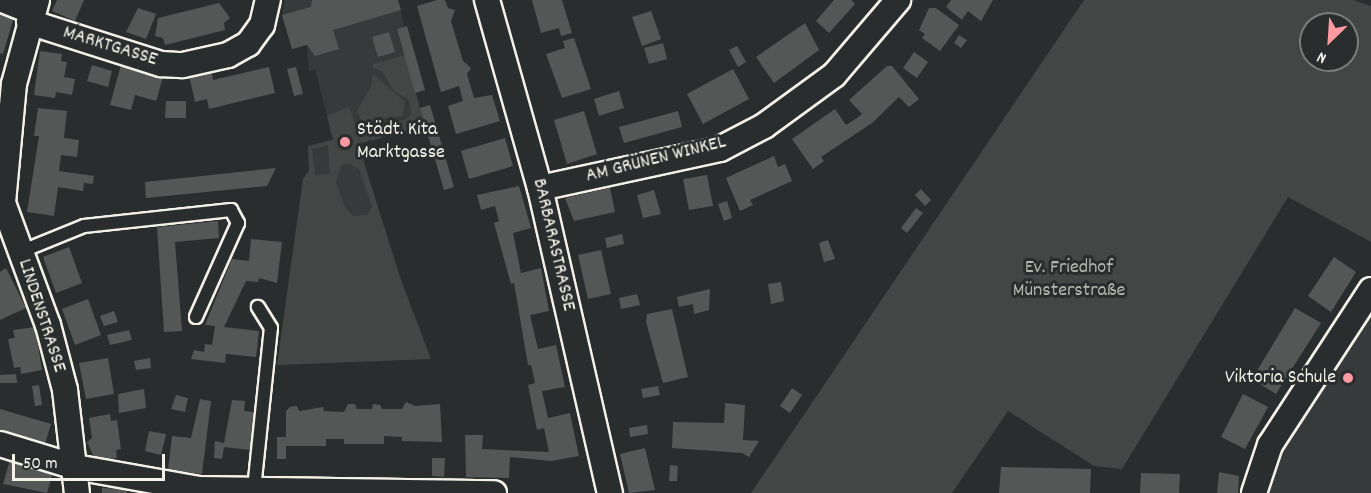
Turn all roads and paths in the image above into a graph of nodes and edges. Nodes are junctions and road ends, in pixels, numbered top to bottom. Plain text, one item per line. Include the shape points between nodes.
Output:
1 (3, 0) edge
2 (268, 0) edge
3 (487, 0) edge
4 (898, 0) edge
5 (32, 11) edge
6 (540, 188) junction
7 (1, 203) edge
8 (20, 252) junction
9 (1371, 290) edge
10 (258, 307) dead end
11 (196, 317) dead end
12 (0, 444) edge
13 (75, 467) junction
14 (254, 489) junction
15 (77, 493) edge
16 (494, 493) edge
17 (610, 493) edge
18 (1254, 493) edge

1 - 5 street, MARKTGASSE
2 - 5 street, MARKTGASSE via 262,25 248,44 228,55 183,64 161,64
3 - 6 street, BARBARASTRASSE
4 - 6 street, AM GRÜNEN WINKEL via 834,75 756,130 720,149
5 - 7 street, LINDENSTRASSE via 7,129
6 - 17 street, BARBARASTRASSE
7 - 8 street, LINDENSTRASSE
8 - 11 lane via 84,226 231,210 238,223
8 - 13 street, LINDENSTRASSE via 48,325 65,390
9 - 18 street via 1270,445
10 - 14 lane via 271,328
12 - 13 street
13 - 14 street via 198,489
13 - 15 street, LINDENSTRASSE
14 - 16 street

